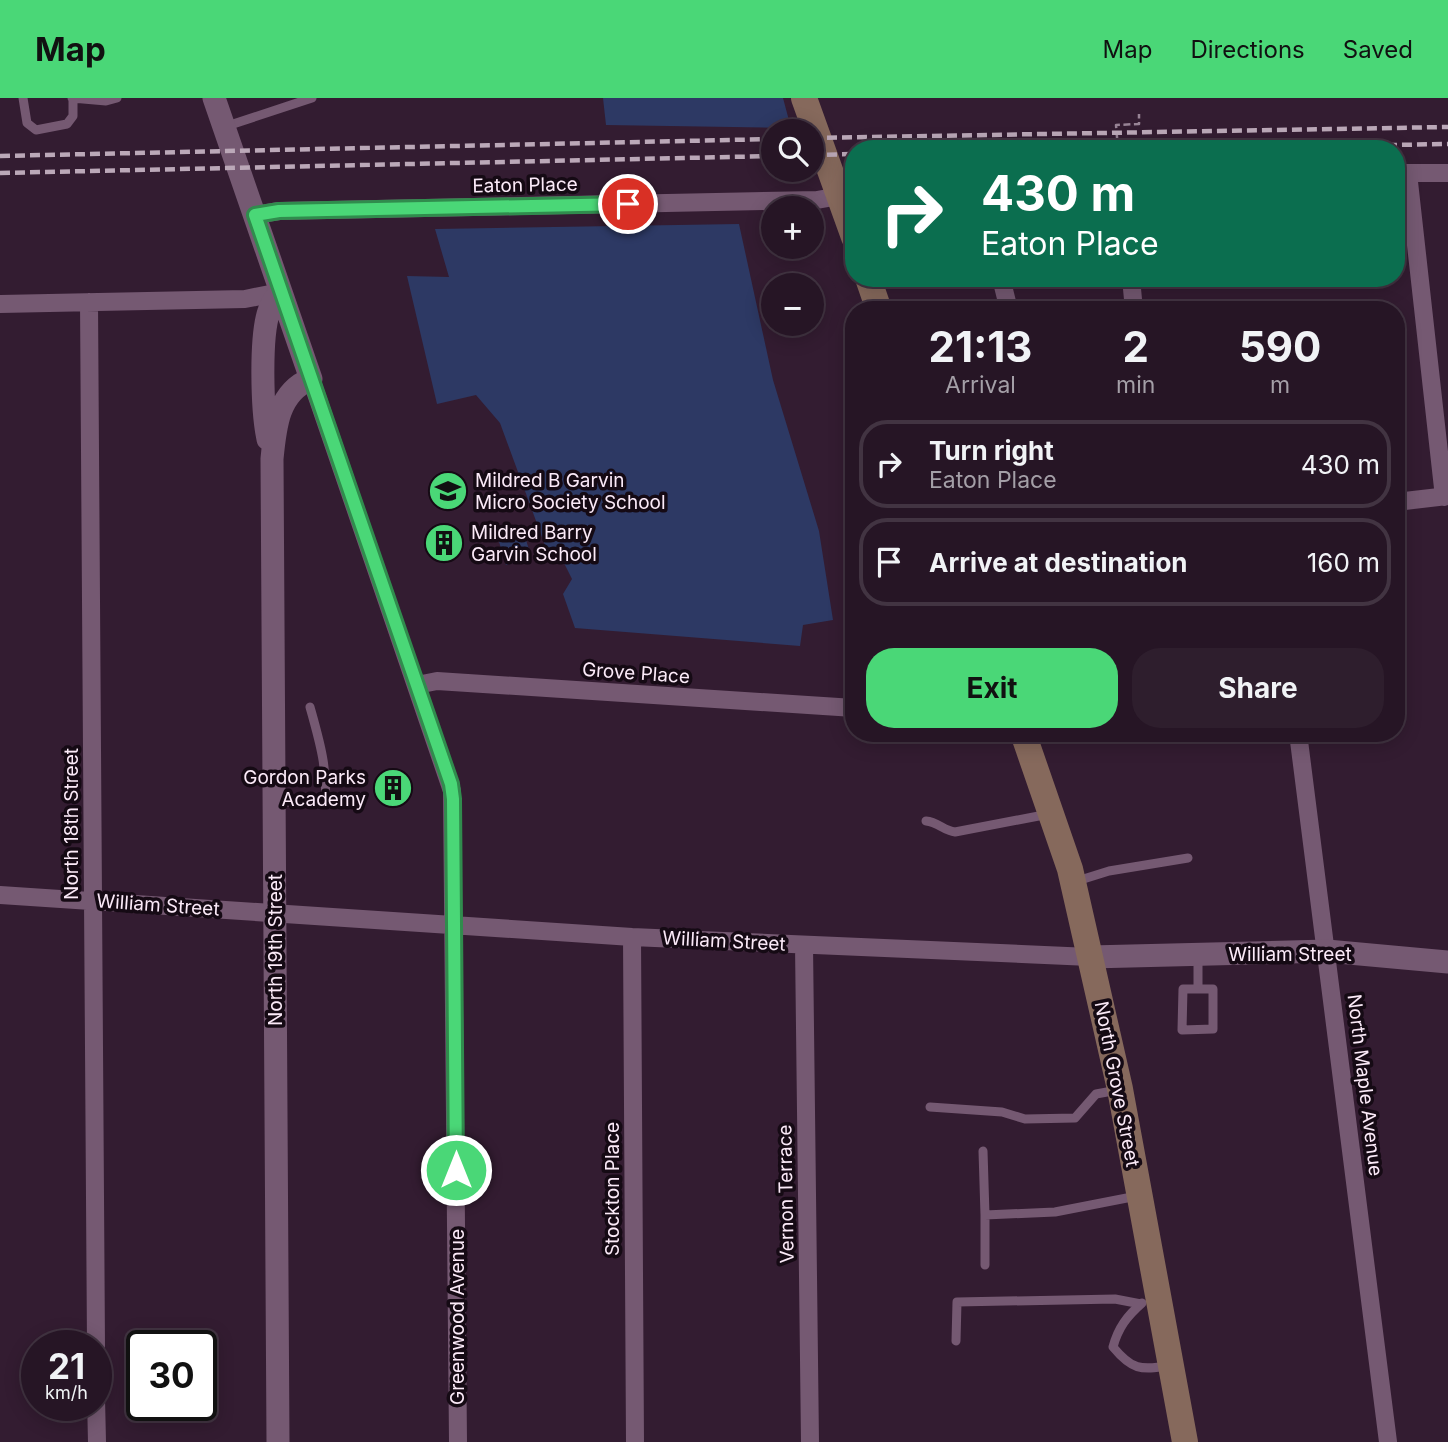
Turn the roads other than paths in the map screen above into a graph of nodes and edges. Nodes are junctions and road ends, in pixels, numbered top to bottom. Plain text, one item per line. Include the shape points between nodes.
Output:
1 (23, 98) edge
2 (73, 98) edge
3 (117, 98) edge
4 (214, 98) edge
5 (313, 98) edge
6 (804, 98) edge
7 (224, 127) junction
8 (1405, 173) edge
9 (1448, 173) edge
10 (839, 195) junction
11 (1405, 195) edge
12 (845, 212) edge
13 (255, 215) junction
14 (280, 292) junction
15 (89, 302) junction
16 (0, 304) edge
17 (310, 379) junction
18 (272, 459) junction
19 (1446, 496) edge
20 (1405, 501) edge
21 (416, 685) junction
22 (310, 707) dead end
23 (845, 707) edge
24 (1026, 742) edge
25 (1299, 742) edge
26 (274, 802) junction
27 (1051, 814) junction
28 (926, 821) dead end
29 (1188, 858) dead end
30 (1073, 882) junction
31 (0, 895) edge
32 (93, 901) junction
33 (275, 913) junction
34 (454, 925) junction
35 (632, 937) junction
36 (804, 945) junction
37 (1327, 951) junction
38 (1198, 954) junction
39 (1090, 957) junction
40 (1448, 962) edge
41 (1198, 989) junction
42 (1120, 1089) junction
43 (930, 1107) dead end
44 (983, 1151) dead end
45 (1139, 1196) junction
46 (985, 1215) junction
47 (985, 1265) dead end
48 (1149, 1298) junction
49 (96, 1330) edge
50 (956, 1341) dead end
51 (1171, 1366) junction
52 (97, 1421) edge
53 (97, 1442) edge
54 (278, 1442) edge
55 (458, 1442) edge
56 (635, 1442) edge
57 (810, 1442) edge
58 (1185, 1442) edge
59 (1388, 1442) edge

1 - 2 lane via 27,123 36,130 67,124 74,116
2 - 3 lane
4 - 7 street, Greenwood Avenue
5 - 7 lane
6 - 10 main road
7 - 13 street, Greenwood Avenue
8 - 9 street
10 - 12 main road
10 - 13 street, Eaton Place via 817,200
11 - 19 street
13 - 14 street, Greenwood Avenue
14 - 15 street via 245,299
14 - 17 street, Greenwood Avenue
14 - 18 street, North 19th Street via 271,304 265,328 264,404
15 - 16 street
15 - 32 street, North 18th Street
17 - 18 street, North 19th Street via 285,399
17 - 21 street, Greenwood Avenue
18 - 26 street, North 19th Street
19 - 20 street
21 - 23 street, Grove Place via 437,681
21 - 34 street, Greenwood Avenue via 452,791
22 - 26 lane via 327,782 325,803
24 - 27 main road, North Grove Street
25 - 37 street, North Maple Avenue
26 - 33 street, North 19th Street
27 - 28 lane via 955,832
27 - 30 main road, North Grove Street
29 - 30 lane
30 - 39 main road, North Grove Street
31 - 32 street, William Street
32 - 33 street, William Street
32 - 49 street, North 18th Street
33 - 34 street, William Street
33 - 54 street, North 19th Street
34 - 35 street, William Street
34 - 55 street, Greenwood Avenue
35 - 36 street, William Street
35 - 56 street, Stockton Place
36 - 39 street, William Street
36 - 57 street, Vernon Terrace
37 - 38 street, William Street
37 - 40 street, William Street
37 - 59 street, North Maple Avenue
38 - 39 street, William Street
38 - 41 lane
39 - 42 main road, North Grove Street
41 - 41 lane via 1183,989 1182,1030 1213,1030 1213,989
42 - 43 lane via 1091,1097 1074,1118 1025,1119 1002,1112
42 - 45 main road, North Grove Street
44 - 46 lane
45 - 46 lane via 1055,1212
45 - 48 main road, North Grove Street
46 - 47 lane
48 - 50 lane via 957,1302
48 - 51 main road, North Grove Street
48 - 51 lane via 1130,1313 1112,1347 1126,1363 1143,1370
51 - 58 main road, North Grove Street
52 - 53 street

